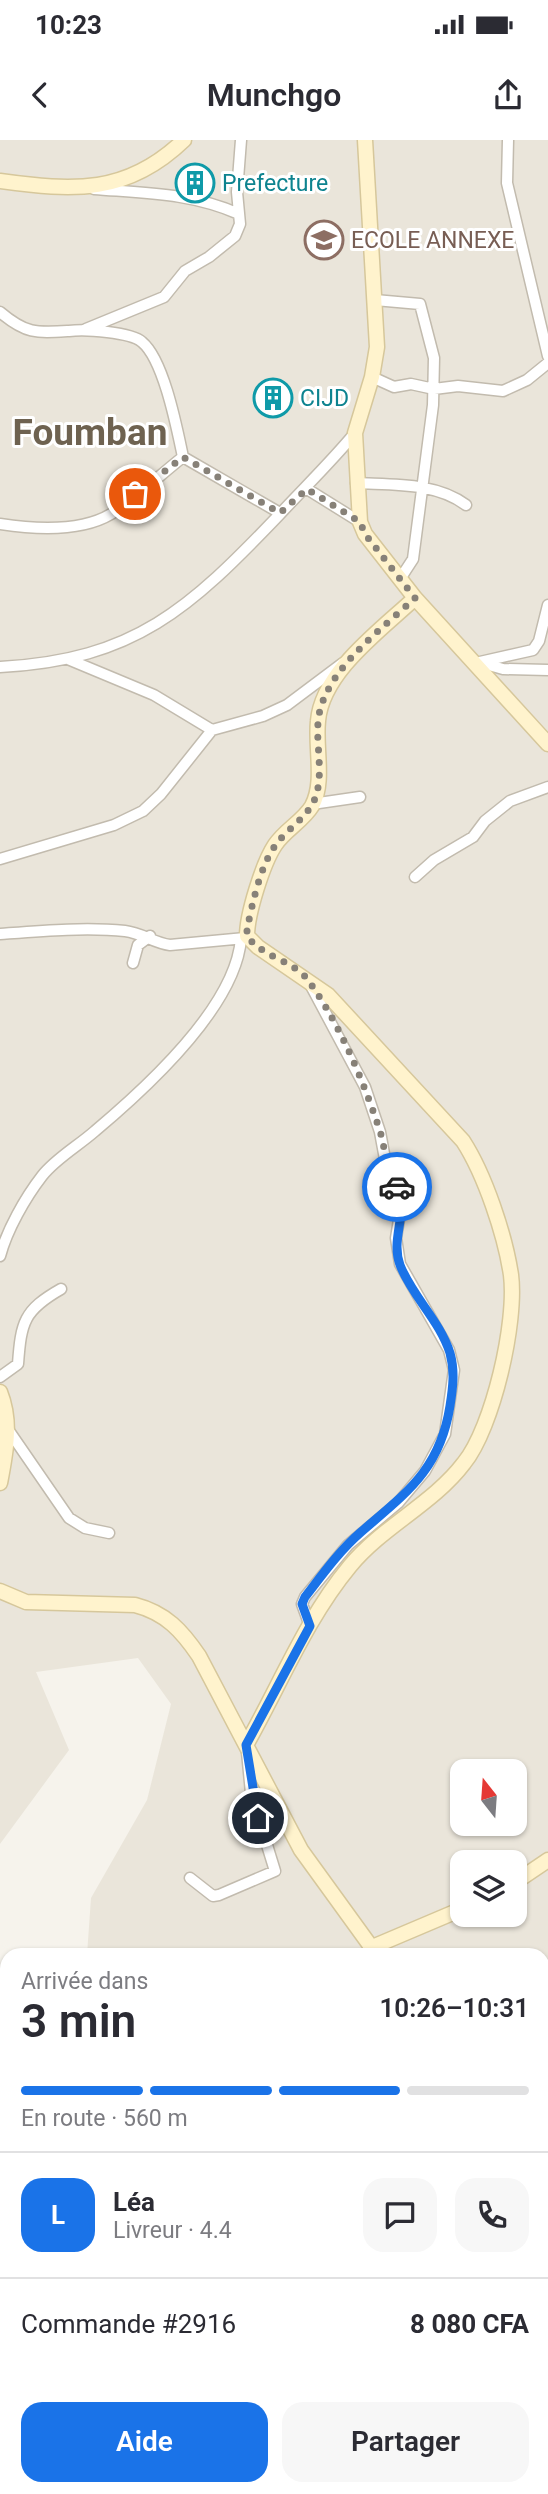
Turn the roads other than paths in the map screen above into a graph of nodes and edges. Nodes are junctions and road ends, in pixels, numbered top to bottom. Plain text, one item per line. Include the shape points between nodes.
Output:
1 (184, 140) edge
2 (241, 140) edge
3 (365, 140) edge
4 (508, 140) edge
5 (0, 181) edge
6 (89, 188) junction
7 (239, 214) junction
8 (375, 300) junction
9 (0, 312) edge
10 (83, 330) junction
11 (548, 356) edge
12 (548, 363) edge
13 (372, 377) junction
14 (434, 389) junction
15 (355, 433) junction
16 (183, 457) junction
17 (356, 483) junction
18 (422, 488) junction
19 (307, 489) junction
20 (466, 505) dead end
21 (280, 513) junction
22 (360, 522) junction
23 (0, 524) edge
24 (400, 579) junction
25 (415, 598) junction
26 (548, 605) edge
27 (348, 659) junction
28 (70, 660) junction
29 (477, 661) junction
30 (0, 667) edge
31 (548, 670) edge
32 (212, 730) junction
33 (548, 744) edge
34 (548, 787) edge
35 (360, 797) dead end
36 (312, 804) junction
37 (0, 859) edge
38 (415, 877) dead end
39 (0, 934) edge
40 (150, 936) junction
41 (244, 938) junction
42 (133, 963) dead end
43 (307, 978) junction
44 (1, 1250) edge
45 (61, 1289) dead end
46 (0, 1377) edge
47 (0, 1392) edge
48 (7, 1428) junction
49 (0, 1483) edge
50 (108, 1533) dead end
51 (0, 1591) edge
52 (310, 1626) junction
53 (246, 1745) junction
54 (548, 1860) edge
55 (548, 1868) edge
56 (533, 1872) junction
57 (527, 1875) edge
58 (190, 1878) dead end
59 (450, 1915) edge
60 (371, 1948) edge
61 (382, 1948) edge

1 - 6 street via 151,166 109,185
2 - 7 street
3 - 8 street
4 - 11 street via 507,183
5 - 6 street
6 - 7 street via 208,201
7 - 10 street via 235,236 185,271 164,297
8 - 13 street via 377,347
8 - 14 street via 421,304 432,349
9 - 10 street via 25,331
10 - 16 street via 141,340 150,350 174,412
12 - 14 street via 503,391 458,386
13 - 14 street via 387,386 411,384
13 - 15 street
14 - 18 street
15 - 17 street
15 - 19 street
16 - 21 street
16 - 23 street via 111,514 88,523 40,528
17 - 18 street
17 - 22 street
18 - 20 street via 452,495
18 - 24 street via 413,559
19 - 21 street
19 - 22 street
21 - 28 street via 248,549 169,618 126,641
22 - 24 street
24 - 25 street
25 - 27 street
25 - 29 street
26 - 29 street via 533,650
27 - 32 street via 287,705
27 - 36 street via 320,708 318,786
28 - 30 street
28 - 32 street via 172,704
29 - 31 street via 503,668
29 - 33 street
32 - 37 street via 143,810 114,825
34 - 38 street via 510,801 473,836
35 - 36 street
36 - 41 street via 268,859
39 - 40 street via 123,931
40 - 41 street via 170,945
40 - 42 street via 138,945
41 - 43 street
41 - 44 street via 230,978 186,1041 110,1119 43,1174
43 - 52 street via 365,1087 387,1170 402,1201 396,1249 400,1264 449,1350 454,1370 445,1434 438,1451 412,1489 348,1545 305,1597 302,1604
43 - 52 street via 385,1054 473,1157 505,1250 512,1289 504,1350 482,1438 448,1480 372,1541
45 - 46 street via 30,1310 19,1337 18,1364
47 - 48 street
48 - 49 street
48 - 50 street via 69,1518 85,1528
51 - 53 street via 26,1602 135,1605 168,1619 199,1656
52 - 53 street
53 - 58 street via 251,1793 275,1871 213,1896
53 - 60 street via 301,1850
54 - 56 street
55 - 56 street
56 - 57 street
59 - 61 street

